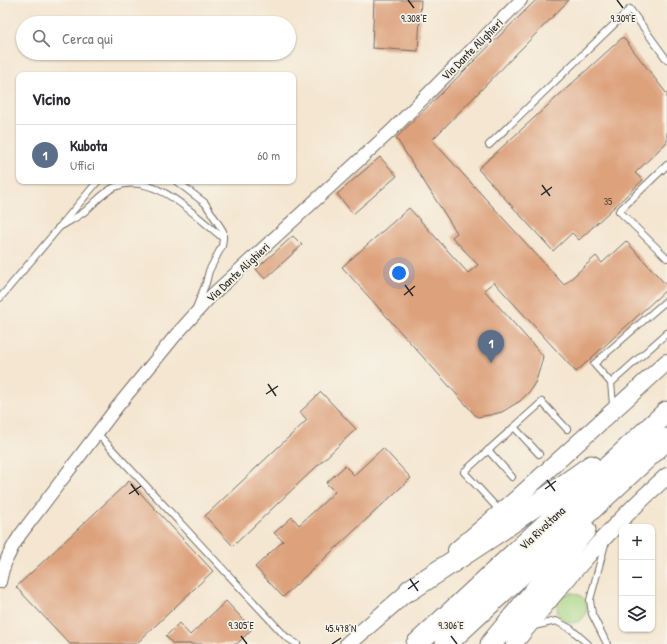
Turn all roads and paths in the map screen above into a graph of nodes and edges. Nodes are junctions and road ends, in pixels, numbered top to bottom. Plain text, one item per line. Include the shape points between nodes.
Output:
1 (521, 0) edge
2 (667, 60) edge
3 (489, 145) dead end
4 (667, 165) edge
5 (95, 184) edge
6 (125, 184) edge
7 (142, 184) edge
8 (180, 184) edge
9 (58, 228) junction
10 (223, 238) junction
11 (667, 258) edge
12 (0, 298) edge
13 (667, 300) edge
14 (193, 317) junction
15 (667, 333) edge
16 (667, 362) edge
17 (610, 383) junction
18 (667, 400) edge
19 (616, 408) junction
20 (667, 412) edge
21 (514, 427) junction
22 (567, 429) dead end
23 (97, 433) junction
24 (667, 439) edge
25 (667, 449) edge
26 (488, 450) junction
27 (539, 454) dead end
28 (667, 476) edge
29 (512, 477) dead end
30 (501, 512) junction
31 (608, 534) junction
32 (0, 582) edge
33 (410, 590) junction
34 (525, 630) junction
35 (286, 637) junction
36 (289, 644) edge
37 (297, 644) edge
38 (348, 644) edge
39 (417, 644) edge
40 (446, 644) edge
41 (491, 644) edge
42 (514, 644) edge
43 (588, 644) edge
44 (607, 644) edge

1 - 14 street, Via Dante Alighieri via 391,131 212,295
2 - 3 lane via 630,9
4 - 11 lane via 619,211
5 - 9 lane
6 - 9 lane via 104,194 83,213
7 - 10 lane via 161,191 180,203
8 - 10 lane via 205,203 222,229
9 - 12 lane
10 - 14 lane
13 - 17 lane via 594,364
14 - 23 street, Via Dante Alighieri
15 - 17 lane
16 - 19 street
17 - 19 lane via 613,405
18 - 33 highway via 615,447 577,476
19 - 30 street
20 - 39 highway, Via Rivoltana
21 - 22 lane via 542,402
21 - 26 lane
21 - 27 lane
23 - 32 street, Via Dante Alighieri via 8,553
23 - 35 lane
24 - 40 highway, Via Rivoltana
25 - 41 highway via 652,467 584,531
26 - 29 lane
26 - 30 lane via 464,472
28 - 31 street
30 - 33 street
31 - 34 street
31 - 44 lane via 590,600 592,614
33 - 38 street
34 - 42 street
34 - 43 lane via 544,622 556,621 571,629
35 - 36 lane
35 - 37 lane

